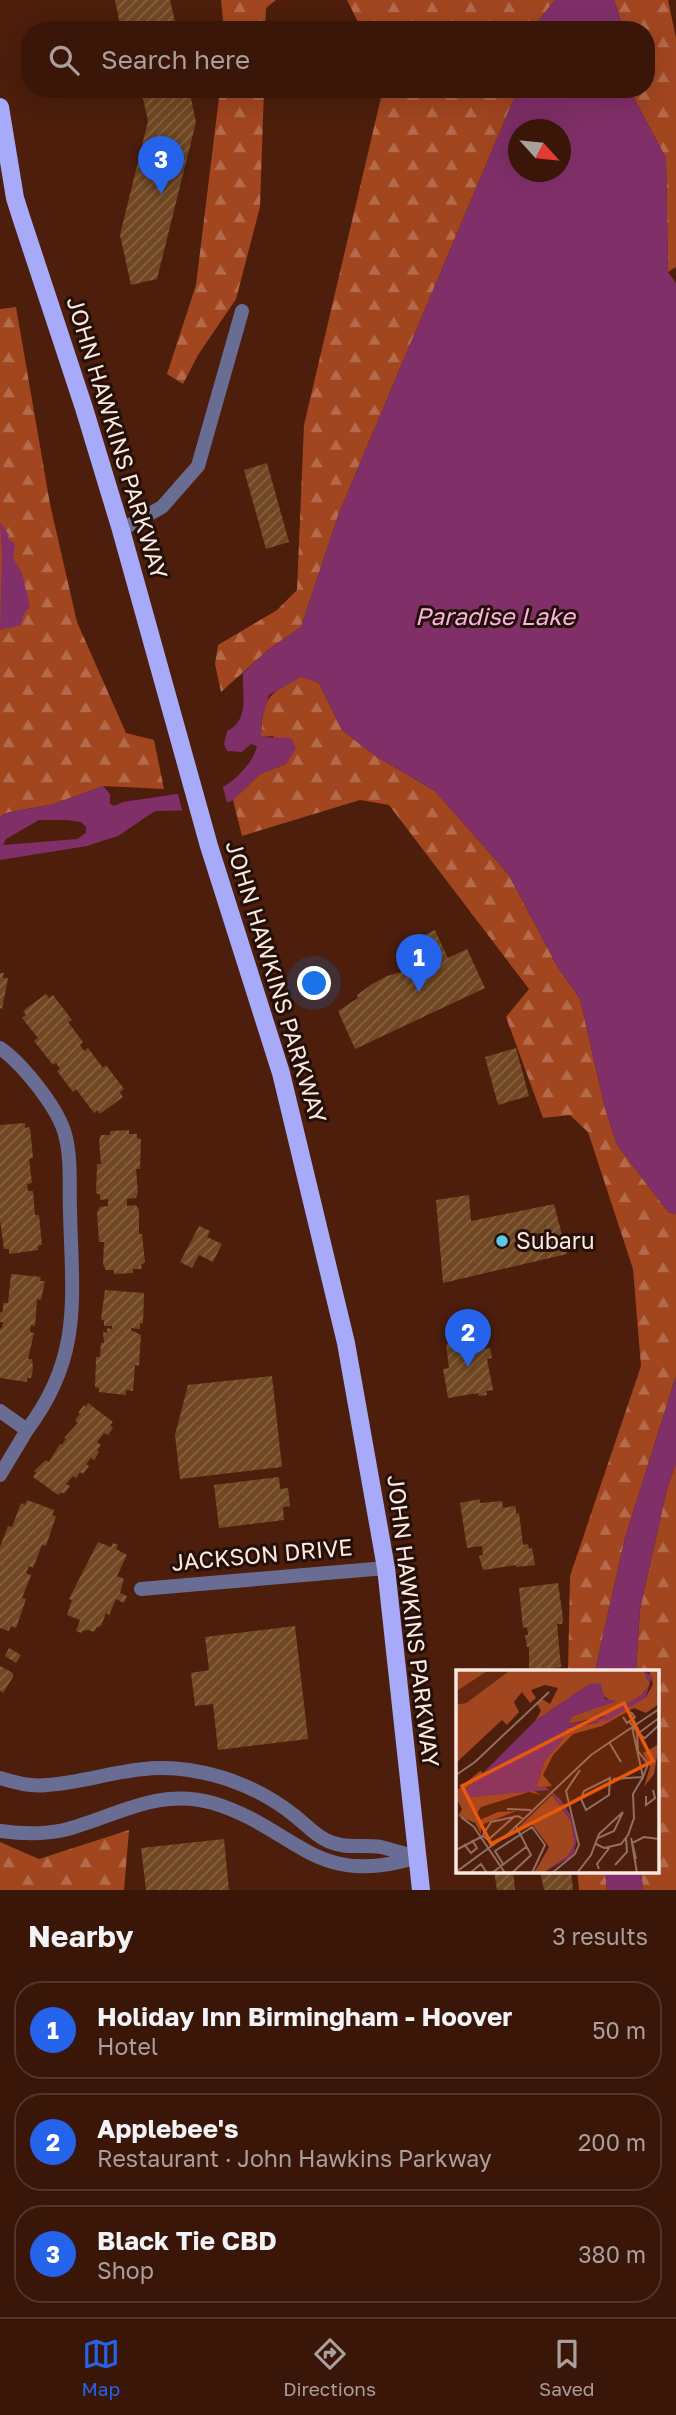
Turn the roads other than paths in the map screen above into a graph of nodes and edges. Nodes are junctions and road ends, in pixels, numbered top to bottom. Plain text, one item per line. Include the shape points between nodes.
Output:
1 (0, 107) edge
2 (242, 311) dead end
3 (121, 530) junction
4 (0, 1048) edge
5 (0, 1411) edge
6 (27, 1430) junction
7 (0, 1475) edge
8 (386, 1568) junction
9 (141, 1589) dead end
10 (0, 1778) edge
11 (0, 1831) edge
12 (417, 1857) junction
13 (421, 1890) edge

1 - 3 main road, JOHN HAWKINS PARKWAY via 15,198
2 - 3 street via 198,466 162,507
3 - 8 main road, JOHN HAWKINS PARKWAY via 209,846 281,1073 345,1343
4 - 6 street via 55,1108 65,1133 69,1164 70,1336 58,1379
5 - 6 street
6 - 7 street
8 - 9 street, JACKSON DRIVE
8 - 12 main road, JOHN HAWKINS PARKWAY
10 - 12 street via 45,1786 128,1769 190,1770 253,1789 340,1846 379,1847
11 - 12 street via 43,1834 142,1802 195,1800 212,1803 267,1830 323,1872 343,1877 379,1876
12 - 13 main road, JOHN HAWKINS PARKWAY

